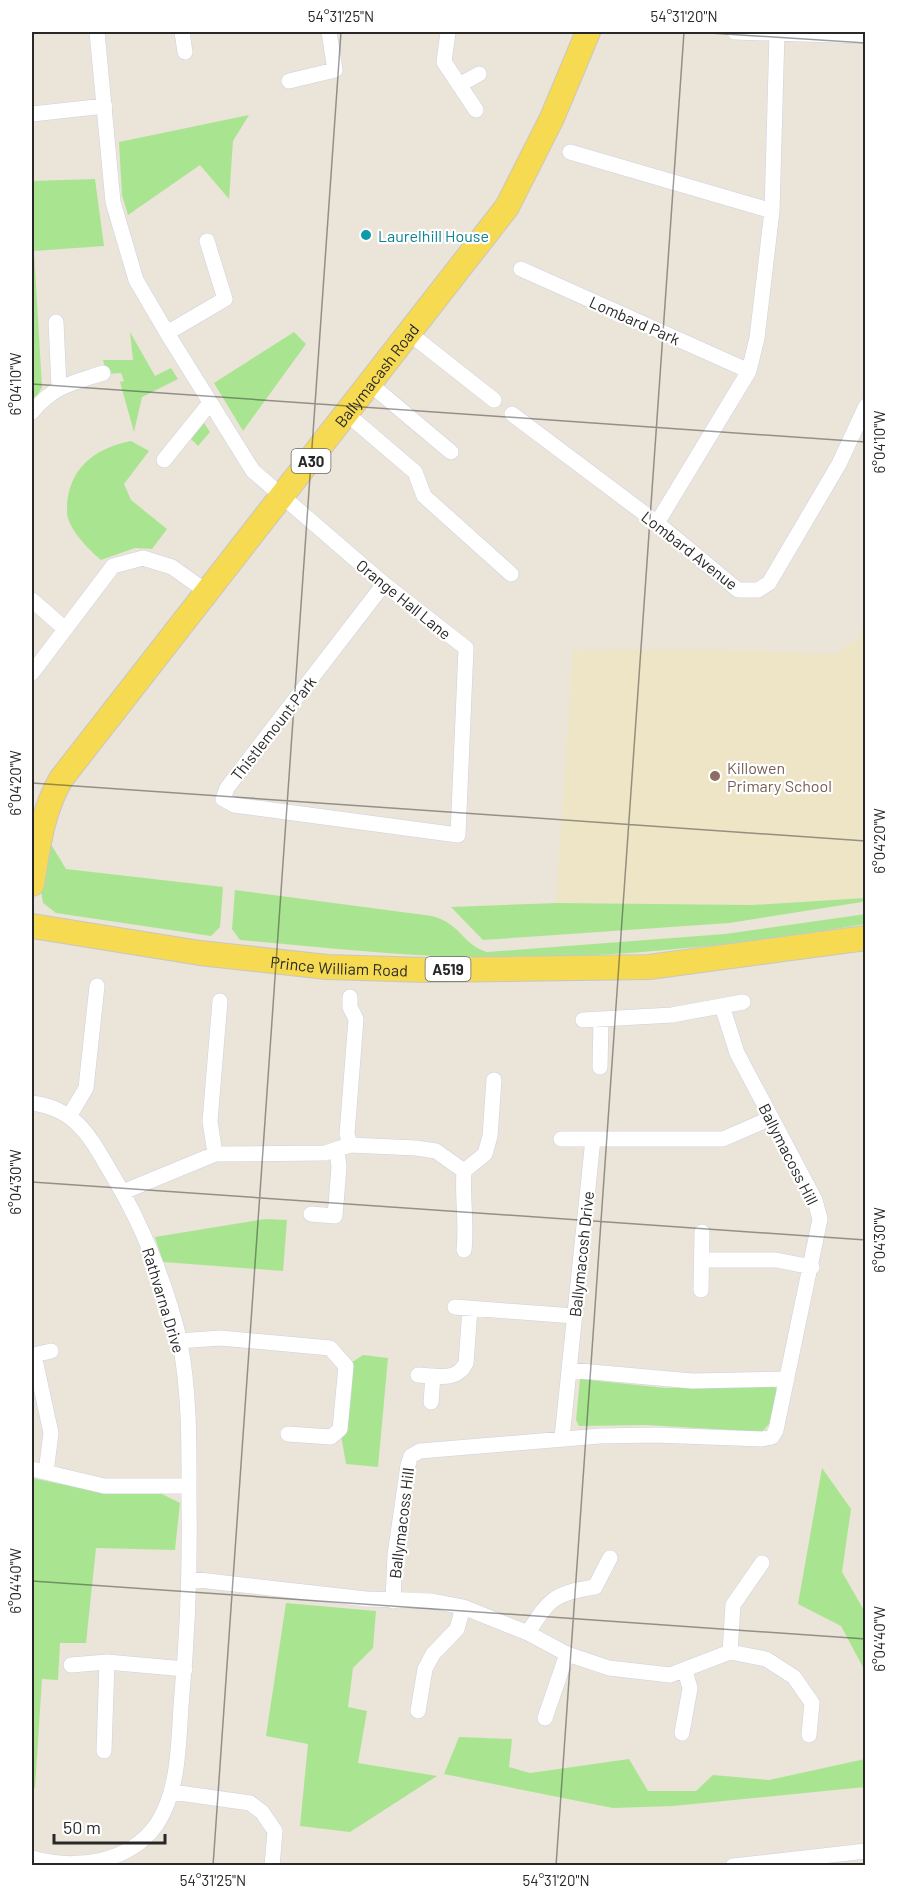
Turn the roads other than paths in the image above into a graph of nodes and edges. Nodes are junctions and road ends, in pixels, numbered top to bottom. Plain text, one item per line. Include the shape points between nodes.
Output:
1 (98, 32) edge
2 (182, 32) edge
3 (329, 32) edge
4 (448, 32) edge
5 (588, 32) edge
6 (735, 32) edge
7 (777, 33) junction
8 (866, 36) edge
9 (186, 52) dead end
10 (479, 74) dead end
11 (289, 81) dead end
12 (459, 85) junction
13 (105, 106) junction
14 (476, 110) dead end
15 (32, 114) edge
16 (570, 152) dead end
17 (772, 211) junction
18 (207, 241) dead end
19 (521, 269) dead end
20 (56, 322) dead end
21 (167, 333) junction
22 (409, 333) junction
23 (749, 371) junction
24 (103, 373) dead end
25 (370, 384) junction
26 (59, 387) junction
27 (494, 400) dead end
28 (210, 403) junction
29 (866, 406) edge
30 (32, 412) edge
31 (347, 414) junction
32 (512, 414) dead end
33 (451, 452) dead end
34 (164, 460) dead end
35 (282, 498) junction
36 (657, 523) junction
37 (511, 574) dead end
38 (384, 584) junction
39 (207, 592) junction
40 (32, 600) edge
41 (65, 629) junction
42 (32, 673) edge
43 (458, 835) joint
44 (32, 884) edge
45 (32, 926) edge
46 (866, 938) edge
47 (97, 986) dead end
48 (350, 997) dead end
49 (220, 1001) dead end
50 (743, 1002) dead end
51 (722, 1006) junction
52 (583, 1020) dead end
53 (601, 1020) junction
54 (600, 1067) dead end
55 (494, 1080) dead end
56 (32, 1103) edge
57 (70, 1115) junction
58 (771, 1118) junction
59 (561, 1139) dead end
60 (593, 1139) junction
61 (343, 1148) junction
62 (215, 1154) junction
63 (464, 1171) junction
64 (123, 1192) junction
65 (311, 1214) dead end
66 (702, 1232) dead end
67 (464, 1250) dead end
68 (702, 1260) junction
69 (812, 1267) junction
70 (701, 1290) dead end
71 (574, 1316) junction
72 (179, 1341) junction
73 (51, 1351) dead end
74 (569, 1370) junction
75 (787, 1379) junction
76 (431, 1402) dead end
77 (288, 1434) dead end
78 (562, 1438) junction
79 (39, 1470) edge
80 (189, 1486) junction
81 (610, 1558) dead end
82 (762, 1563) dead end
83 (190, 1579) junction
84 (393, 1600) junction
85 (464, 1607) junction
86 (528, 1633) junction
87 (730, 1652) junction
88 (567, 1654) junction
89 (107, 1662) junction
90 (72, 1665) dead end
91 (184, 1669) junction
92 (685, 1671) junction
93 (418, 1711) dead end
94 (545, 1718) dead end
95 (682, 1733) dead end
96 (809, 1735) dead end
97 (104, 1751) dead end
98 (172, 1792) junction
99 (866, 1851) edge
100 (32, 1858) edge
101 (52, 1865) edge
102 (272, 1866) edge
103 (733, 1866) edge

1 - 13 street, Orange Hall Lane
2 - 9 street
3 - 11 street via 335,70
4 - 12 street via 444,62
5 - 22 main road, Ballymacash Road / A30 via 552,118 507,207
6 - 7 street
7 - 8 street
7 - 17 street
10 - 12 street
12 - 14 street
13 - 15 street
13 - 21 street, Orange Hall Lane via 113,202 136,280
16 - 17 street
17 - 23 street via 757,338
18 - 21 street via 225,298
19 - 23 street, Lombard Park
20 - 26 street
21 - 28 street, Orange Hall Lane
22 - 25 main road, Ballymacash Road / A30
22 - 27 street
23 - 36 street
24 - 26 street
25 - 31 main road, Ballymacash Road / A30
25 - 33 street
26 - 30 street
28 - 34 street
28 - 35 street, Orange Hall Lane via 253,471
29 - 36 street, Lombard Avenue via 839,464 769,583 758,590 738,590
31 - 35 main road, Ballymacash Road / A30
31 - 37 street via 415,472 424,496
32 - 36 street, Lombard Avenue
35 - 38 street, Orange Hall Lane
35 - 39 main road, Ballymacash Road / A30
38 - 43 street, Orange Hall Lane via 466,648
38 - 43 street, Thistlemount Park via 227,788 223,799 234,805
39 - 41 street via 172,567 137,558 113,566
39 - 44 main road, Ballymacash Road / A30 via 61,779 44,816
40 - 41 street
41 - 42 street
45 - 46 main road, Prince William Road / A519 via 201,953 327,967 427,970 649,967
47 - 57 street via 86,1089
48 - 61 street via 356,1019
49 - 62 street via 210,1121
50 - 51 street
51 - 53 street via 672,1015
51 - 58 street, Ballymacoss Hill via 737,1053
52 - 53 street
53 - 54 street
55 - 63 street via 488,1145 484,1154
56 - 57 street
57 - 64 street, Rathvarna Drive via 85,1130
58 - 60 street via 723,1140
58 - 69 street, Ballymacoss Hill via 820,1219
59 - 60 street
60 - 71 street, Ballymacosh Drive
61 - 62 street
61 - 63 street via 378,1145 436,1151
61 - 65 street via 335,1216
62 - 64 street
63 - 67 street
64 - 72 street, Rathvarna Drive via 154,1261
66 - 68 street
68 - 69 street via 776,1260
68 - 70 street
69 - 75 street, Ballymacoss Hill
71 - 74 street, Ballymacosh Drive
71 - 76 street via 463,1308 466,1363 452,1377 425,1375
72 - 77 street via 220,1338 330,1348 346,1366 340,1429 331,1437
72 - 80 street, Rathvarna Drive via 189,1405
73 - 79 street via 34,1355 51,1433
74 - 75 street via 692,1381
74 - 78 street
75 - 78 street, Ballymacoss Hill via 772,1437 655,1434
78 - 84 street, Ballymacoss Hill via 420,1451 411,1456 395,1555
79 - 80 street via 104,1486
80 - 83 street, Rathvarna Drive
81 - 86 street via 595,1587 565,1592 545,1606
82 - 87 street via 733,1605
83 - 84 street
83 - 91 street, Rathvarna Drive
84 - 85 street
85 - 86 street
85 - 93 street via 457,1629 433,1654 425,1669
86 - 88 street
87 - 92 street
87 - 96 street via 766,1659 794,1677 812,1703
88 - 92 street via 609,1668 670,1675
88 - 94 street
89 - 90 street
89 - 91 street
89 - 97 street
91 - 98 street, Rathvarna Drive
92 - 95 street via 690,1688
98 - 101 street, Rathvarna Drive via 156,1825 130,1848 96,1863
98 - 102 street via 250,1803 275,1831
99 - 103 street
100 - 101 street, Rathvarna Drive

